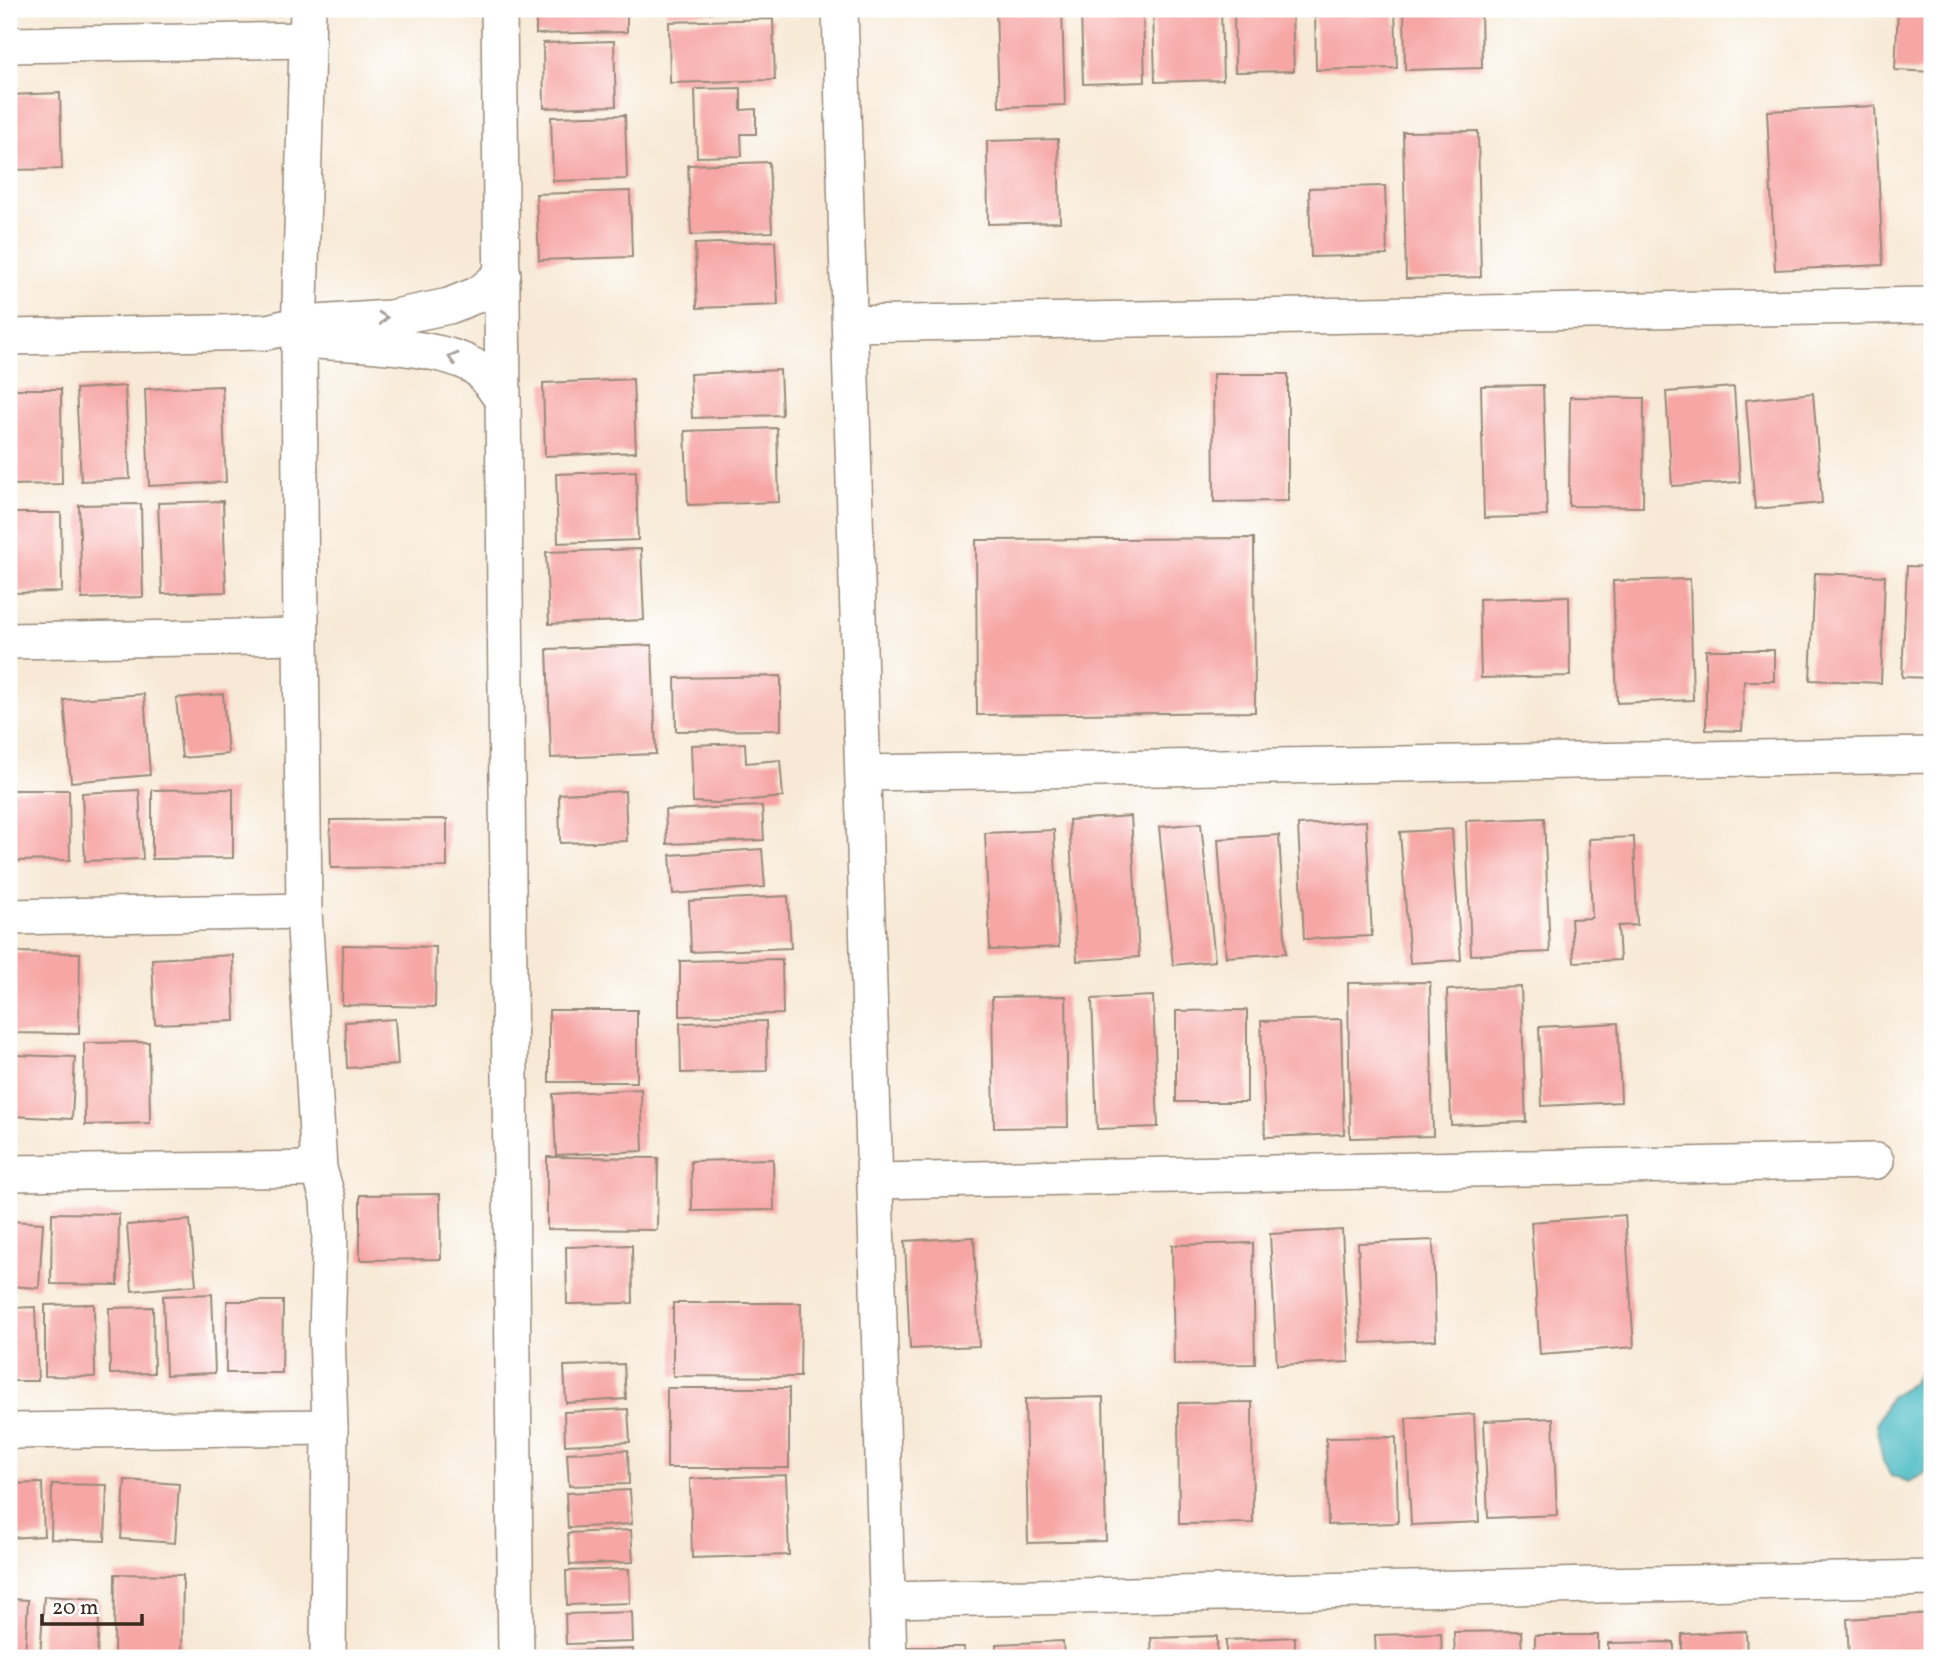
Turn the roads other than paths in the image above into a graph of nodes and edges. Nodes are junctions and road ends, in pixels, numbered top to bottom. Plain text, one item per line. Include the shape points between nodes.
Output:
1 (499, 9) edge
2 (840, 9) edge
3 (308, 24) edge
4 (9, 45) edge
5 (503, 274) junction
6 (1932, 305) edge
7 (850, 324) junction
8 (289, 332) junction
9 (9, 337) edge
10 (503, 401) junction
11 (301, 636) junction
12 (9, 641) edge
13 (1932, 755) edge
14 (863, 773) junction
15 (304, 911) junction
16 (9, 917) edge
17 (1877, 1161) dead end
18 (318, 1169) junction
19 (9, 1173) edge
20 (875, 1181) junction
21 (330, 1427) junction
22 (9, 1431) edge
23 (1932, 1578) edge
24 (888, 1600) junction
25 (328, 1658) edge
26 (516, 1658) edge
27 (889, 1658) edge

1 - 5 street
2 - 7 street
3 - 4 street
3 - 8 street
8 -> 5 street via 449,306 478,294
5 - 10 street
6 - 7 street
7 - 14 street
8 - 9 street
10 -> 8 street via 480,370 460,360
8 - 11 street
10 - 26 street
11 - 12 street
11 - 15 street
13 - 14 street
14 - 20 street
15 - 16 street
15 - 18 street
17 - 20 street
18 - 19 street
18 - 21 street via 328,1199 330,1235
20 - 24 street
21 - 22 street
21 - 25 street
23 - 24 street
24 - 27 street

